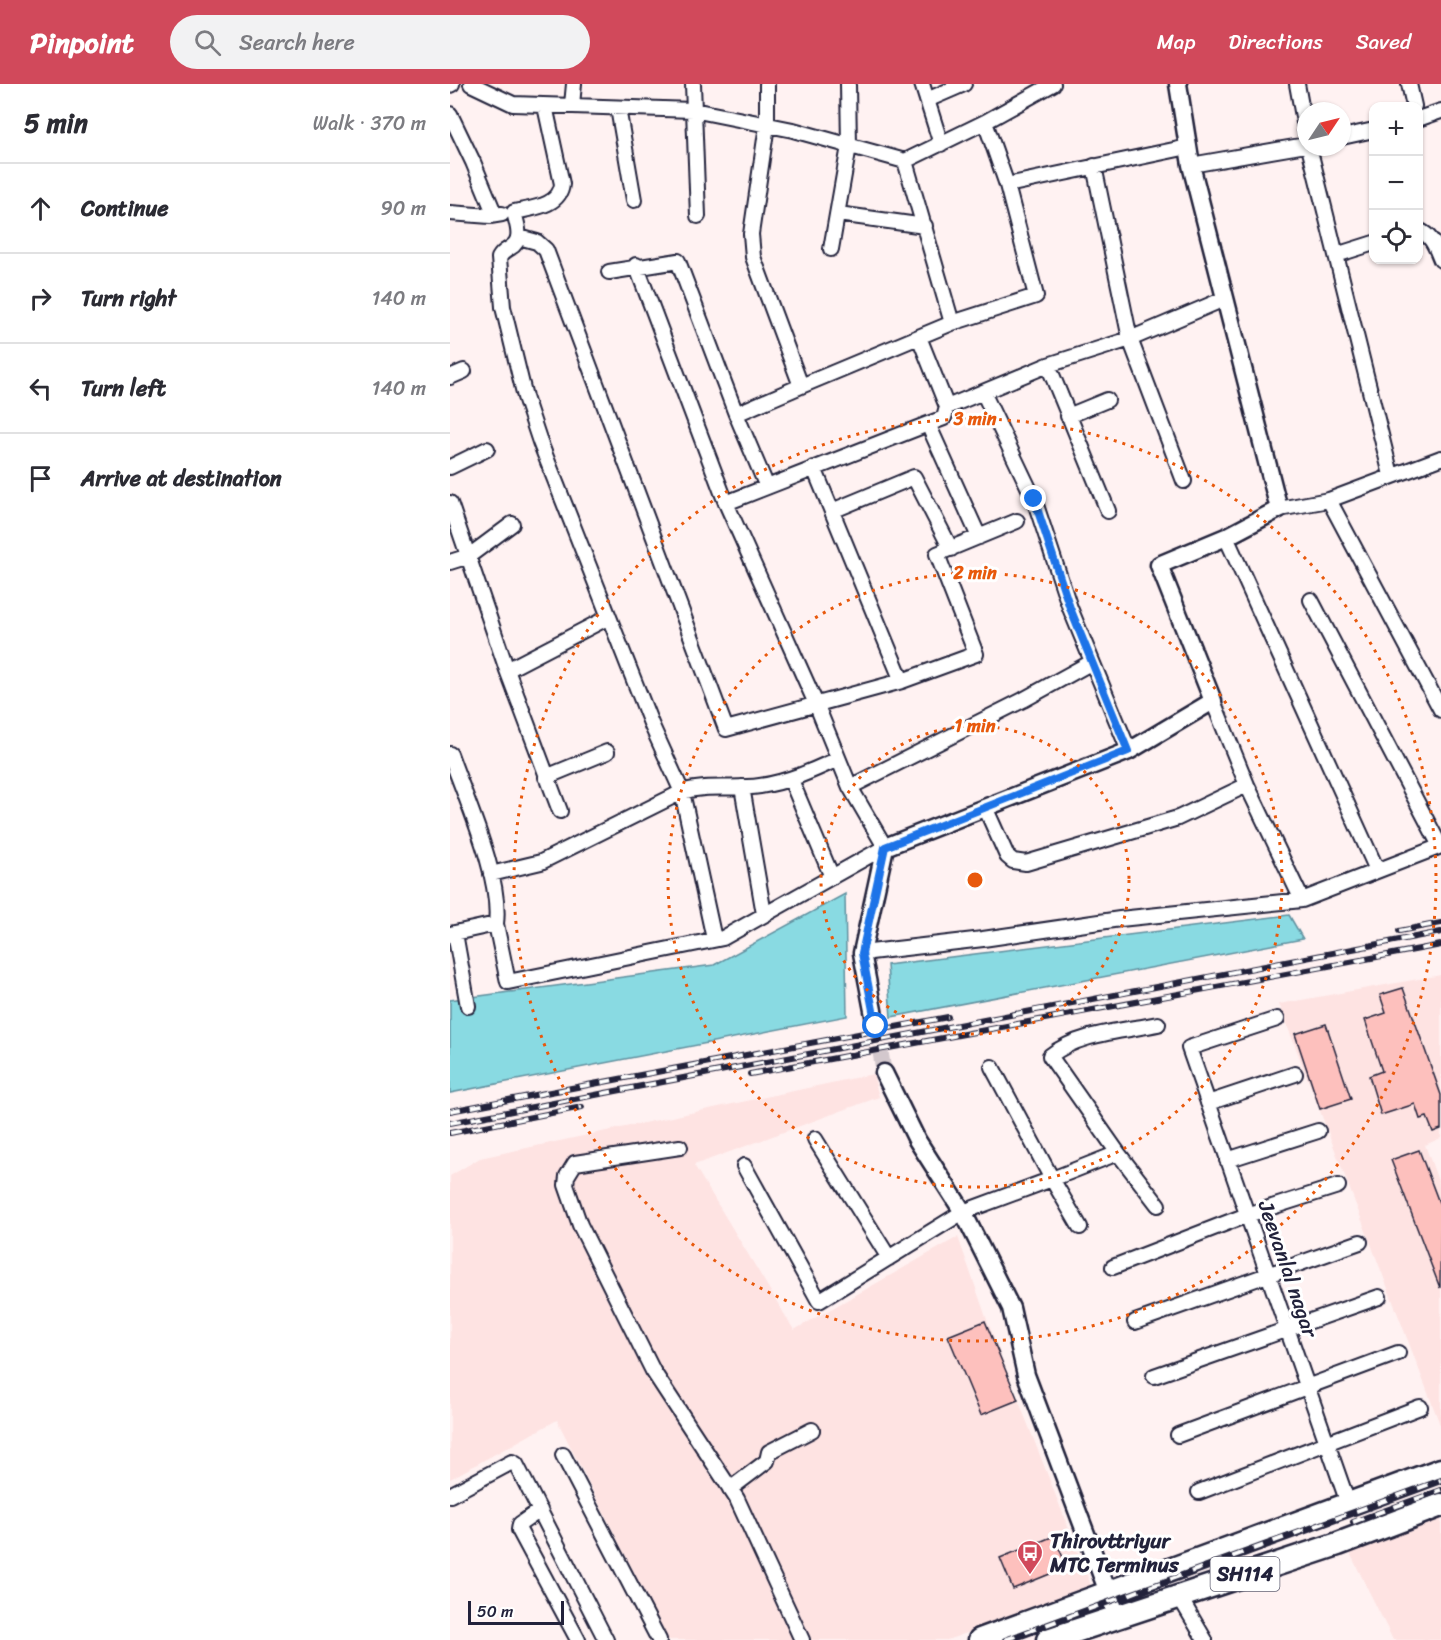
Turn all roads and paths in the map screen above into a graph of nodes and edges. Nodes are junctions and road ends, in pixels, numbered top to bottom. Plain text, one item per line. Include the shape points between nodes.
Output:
1 (471, 84) edge
2 (574, 84) edge
3 (693, 84) edge
4 (767, 84) edge
5 (848, 84) edge
6 (922, 84) edge
7 (964, 84) edge
8 (1053, 84) edge
9 (1178, 84) edge
10 (1298, 84) edge
11 (1409, 84) edge
12 (927, 100) junction
13 (1301, 102) edge
14 (1413, 102) edge
15 (572, 105) junction
16 (545, 106) junction
17 (618, 108) junction
18 (693, 110) junction
19 (1441, 111) edge
20 (450, 114) edge
21 (1423, 118) edge
22 (985, 122) junction
23 (767, 125) junction
24 (1369, 131) edge
25 (1351, 135) edge
26 (941, 144) junction
27 (849, 146) junction
28 (1188, 147) junction
29 (1297, 148) edge
30 (1310, 156) edge
31 (905, 161) junction
32 (1191, 165) junction
33 (1094, 166) junction
34 (1006, 185) junction
35 (634, 200) dead end
36 (514, 212) junction
37 (450, 213) edge
38 (838, 214) junction
39 (495, 215) junction
40 (698, 216) dead end
41 (925, 226) junction
42 (1423, 232) edge
43 (519, 237) junction
44 (1369, 245) edge
45 (831, 249) dead end
46 (1336, 255) junction
47 (1441, 260) edge
48 (636, 265) junction
49 (609, 272) dead end
50 (1224, 299) junction
51 (952, 323) junction
52 (919, 336) junction
53 (1130, 339) junction
54 (1048, 365) junction
55 (464, 371) dead end
56 (450, 376) edge
57 (801, 386) junction
58 (983, 392) junction
59 (1107, 400) dead end
60 (947, 407) junction
61 (736, 414) junction
62 (1068, 417) junction
63 (928, 424) junction
64 (486, 449) dead end
65 (1440, 463) edge
66 (450, 467) edge
67 (814, 468) junction
68 (1391, 475) junction
69 (1184, 481) dead end
70 (767, 487) junction
71 (1329, 500) junction
72 (450, 503) edge
73 (726, 503) junction
74 (1279, 509) junction
75 (832, 511) junction
76 (1108, 511) dead end
77 (1017, 521) dead end
78 (512, 524) dead end
79 (979, 537) junction
80 (1226, 537) junction
81 (951, 549) junction
82 (469, 556) junction
83 (450, 562) edge
84 (1311, 600) dead end
85 (609, 617) junction
86 (1092, 662) junction
87 (507, 670) junction
88 (902, 681) junction
89 (1213, 701) junction
90 (817, 706) junction
91 (1441, 710) edge
92 (1128, 751) junction
93 (607, 752) dead end
94 (450, 754) edge
95 (838, 759) junction
96 (546, 777) junction
97 (791, 780) junction
98 (1247, 785) junction
99 (742, 787) junction
100 (850, 787) junction
101 (682, 792) junction
102 (985, 807) junction
103 (560, 811) dead end
104 (1441, 846) edge
105 (885, 847) junction
106 (1377, 870) junction
107 (491, 873) junction
108 (832, 877) junction
109 (1302, 900) junction
110 (764, 914) junction
111 (496, 924) junction
112 (452, 934) edge
113 (714, 939) junction
114 (862, 953) junction
115 (468, 1006) dead end
116 (1277, 1019) dead end
117 (1158, 1024) dead end
118 (876, 1026) tunnel mouth
119 (992, 1067) dead end
120 (884, 1073) tunnel mouth
121 (1295, 1074) dead end
122 (1208, 1103) junction
123 (1318, 1131) dead end
124 (815, 1140) dead end
125 (680, 1147) dead end
126 (1118, 1153) junction
127 (1227, 1160) junction
128 (744, 1166) dead end
129 (1052, 1179) junction
130 (1338, 1186) dead end
131 (1158, 1205) dead end
132 (963, 1212) junction
133 (1246, 1215) junction
134 (1080, 1227) dead end
135 (1360, 1242) dead end
136 (889, 1258) junction
137 (1113, 1267) dead end
138 (1267, 1274) junction
139 (1379, 1297) dead end
140 (1135, 1322) dead end
141 (1286, 1328) junction
142 (1398, 1353) dead end
143 (1154, 1377) dead end
144 (1307, 1388) junction
145 (1420, 1407) dead end
146 (812, 1430) dead end
147 (1178, 1435) dead end
148 (1326, 1441) junction
149 (563, 1455) dead end
150 (1441, 1470) edge
151 (730, 1489) junction
152 (1199, 1492) dead end
153 (450, 1495) edge
154 (1348, 1503) junction
155 (1441, 1505) edge
156 (540, 1510) junction
157 (1325, 1512) junction
158 (1338, 1544) junction
159 (1108, 1593) junction
160 (1179, 1596) junction
161 (1117, 1616) junction
162 (578, 1640) edge
163 (606, 1640) edge
164 (658, 1640) edge
165 (802, 1640) edge
166 (980, 1640) edge
167 (1048, 1640) edge
168 (1205, 1640) edge

1 - 16 street via 503,101
2 - 15 street
3 - 18 street
4 - 23 street
5 - 27 street
6 - 12 street
7 - 12 street
8 - 22 street
9 - 28 street
10 - 13 street
11 - 14 street
12 - 26 street
15 - 16 street
15 - 17 street
16 - 36 street via 561,192 552,202
17 - 18 street
17 - 35 street
18 - 23 street
18 - 40 street
19 - 21 street
20 - 39 street
22 - 26 street
22 - 34 street
23 - 27 street
23 - 57 street via 752,234 753,256
24 - 25 street
26 - 31 street
27 - 31 street
27 - 38 street
28 - 32 street
28 - 33 street
29 - 32 street
30 - 46 street
31 - 41 street
32 - 50 street
33 - 34 street
33 - 53 street
34 - 51 street via 1036,296
36 - 39 street
36 - 43 street
37 - 39 street
38 - 41 street
38 - 45 street
41 - 51 street
42 - 47 street via 1435,244
43 - 85 street via 514,246 502,253 498,264 513,355 540,442
43 - 90 street via 537,242 546,250 726,729
44 - 46 street
46 - 68 street
48 - 49 street
48 - 61 street via 678,261
48 - 73 street
50 - 53 street
50 - 74 street
51 - 52 street
52 - 57 street
52 - 60 street
53 - 54 street
53 - 69 street
54 - 58 street
54 - 62 street
55 - 56 street
57 - 61 street
58 - 60 street
58 - 86 street via 1034,499
59 - 62 street
60 - 63 street via 944,418
61 - 70 street
62 - 76 street
63 - 67 street
63 - 79 street
64 - 66 street
65 - 68 street
67 - 70 street
67 - 75 street
68 - 71 street
70 - 73 street
71 - 74 street
71 - 91 street
72 - 82 street
73 - 90 street
74 - 80 street
75 - 81 street via 914,477
75 - 88 street
77 - 79 street
78 - 82 street
79 - 81 street
80 - 89 street via 1158,565
80 - 106 street
81 - 88 street via 937,554 976,654
82 - 83 street
82 - 87 street
84 - 104 street
85 - 87 street
85 - 101 street
86 - 92 street
86 - 100 street
87 - 96 street
88 - 90 street
89 - 92 street
89 - 98 street
90 - 95 street
92 - 102 street
93 - 96 street
94 - 107 street
95 - 97 street
95 - 100 street
96 - 103 street
97 - 99 street
97 - 108 street
98 - 102 street via 1178,818 1026,863 1007,856
98 - 109 street
99 - 101 street
99 - 110 street
100 - 105 street
101 - 107 street via 541,862
101 - 113 street
102 - 105 street
104 - 106 street
105 - 108 street
105 - 114 street
106 - 109 street
107 - 111 street
108 - 110 street
109 - 114 street
110 - 113 street via 723,938
111 - 112 street
111 - 113 street via 508,982
112 - 115 street
114 - 118 street
116 - 122 street, Jeevanlal nagar via 1189,1048
117 - 126 street via 1083,1039 1050,1056
119 - 129 street
120 - 132 street via 917,1140
121 - 122 street
122 - 127 street, Jeevanlal nagar
123 - 127 street
124 - 136 street
125 - 151 street via 575,1163 566,1185 580,1225 653,1371
126 - 129 street
126 - 131 street
127 - 133 street, Jeevanlal nagar
128 - 136 street via 819,1300
129 - 132 street
129 - 134 street
130 - 133 street
132 - 136 street
132 - 159 street via 1011,1308 1026,1375
133 - 137 street
133 - 138 street, Jeevanlal nagar
135 - 138 street
138 - 140 street
138 - 141 street, Jeevanlal nagar
139 - 141 street
141 - 143 street
141 - 144 street, Jeevanlal nagar
142 - 144 street
144 - 147 street
144 - 148 street, Jeevanlal nagar
145 - 148 street
146 - 151 street via 769,1452 767,1461
148 - 152 street
148 - 154 street, Jeevanlal nagar
149 - 164 street
150 - 154 main road, SH114
151 - 165 street
153 - 156 street via 514,1462
154 - 157 main road, SH114
155 - 158 main road, SH114
156 - 162 street via 520,1524 519,1530
156 - 163 street
157 - 158 main road
157 - 159 main road, SH114
158 - 160 main road, SH114
159 - 161 street
159 - 166 main road, SH114
160 - 161 main road, SH114
160 - 168 street
161 - 167 main road, SH114

